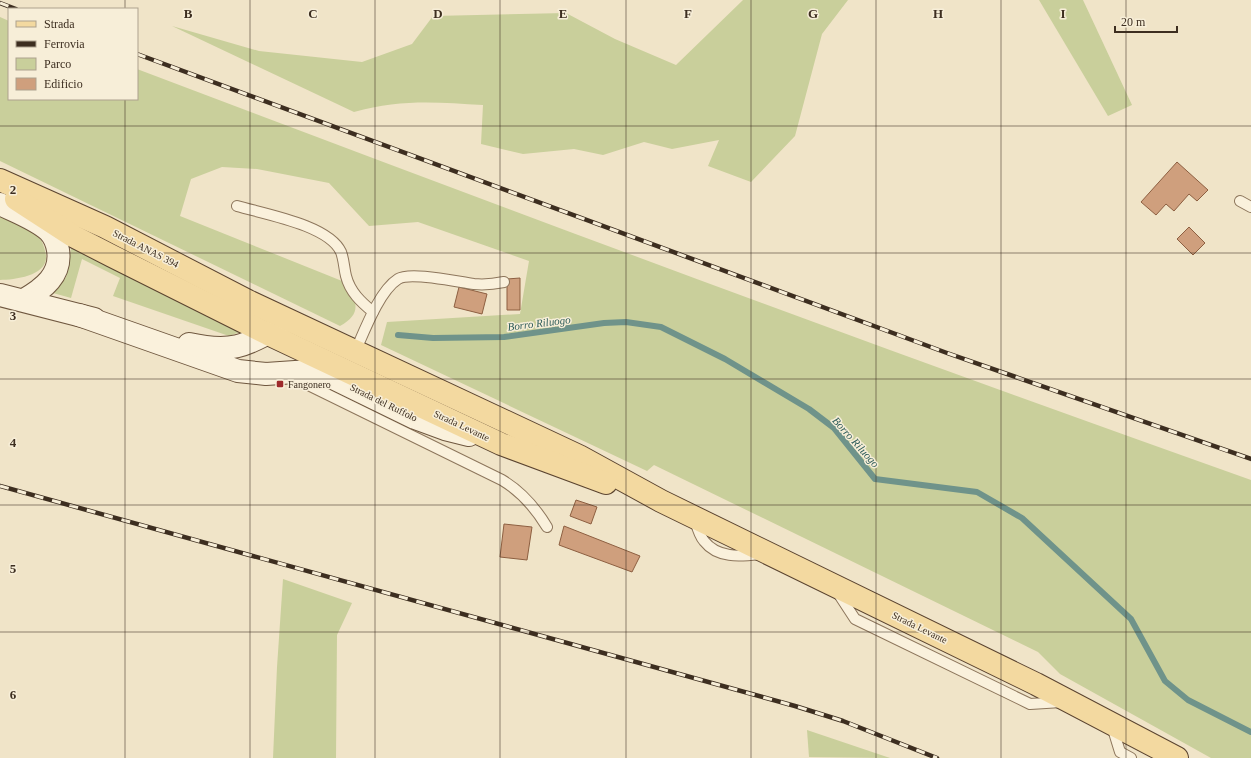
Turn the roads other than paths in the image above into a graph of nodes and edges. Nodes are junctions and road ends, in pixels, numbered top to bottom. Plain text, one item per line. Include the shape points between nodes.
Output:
1 (0, 180) edge
2 (0, 189) edge
3 (1240, 201) dead end
4 (0, 204) edge
5 (237, 206) dead end
6 (1251, 207) edge
7 (504, 282) dead end
8 (0, 295) edge
9 (24, 300) junction
10 (373, 312) junction
11 (79, 315) junction
12 (290, 321) junction
13 (268, 334) junction
14 (289, 343) junction
15 (355, 352) junction
16 (275, 374) junction
17 (501, 444) junction
18 (661, 502) junction
19 (547, 527) dead end
20 (1111, 722) junction
21 (1131, 758) edge
22 (1177, 758) edge

1 - 12 main road, Strada ANAS 394 via 122,235
2 - 13 main road via 73,236
3 - 6 lane
4 - 9 street via 50,232 58,248 58,264 53,278
5 - 10 lane via 286,220 331,240 341,252 346,276 353,292
7 - 10 lane via 474,284 406,276 394,282
8 - 9 street, Strada del Ruffolo
9 - 11 street, Strada del Ruffolo
10 - 15 lane
11 - 13 street, Strada del Ruffolo via 210,348 236,348
11 - 16 street, Strada del Ruffolo via 230,369
12 - 13 street, Strada del Ruffolo
12 - 14 street
12 - 15 main road, Strada Levante
13 - 14 main road, Strada Levante
14 - 16 street
14 - 17 main road, Strada Levante
15 - 18 main road, Strada Levante via 595,464
16 - 17 street, Strada del Ruffolo via 310,371 329,376 430,424
16 - 19 lane via 518,489
17 - 18 main road, Strada Levante
18 - 20 main road, Strada Levante
20 - 21 lane via 1120,752
20 - 22 main road, Strada Levante

